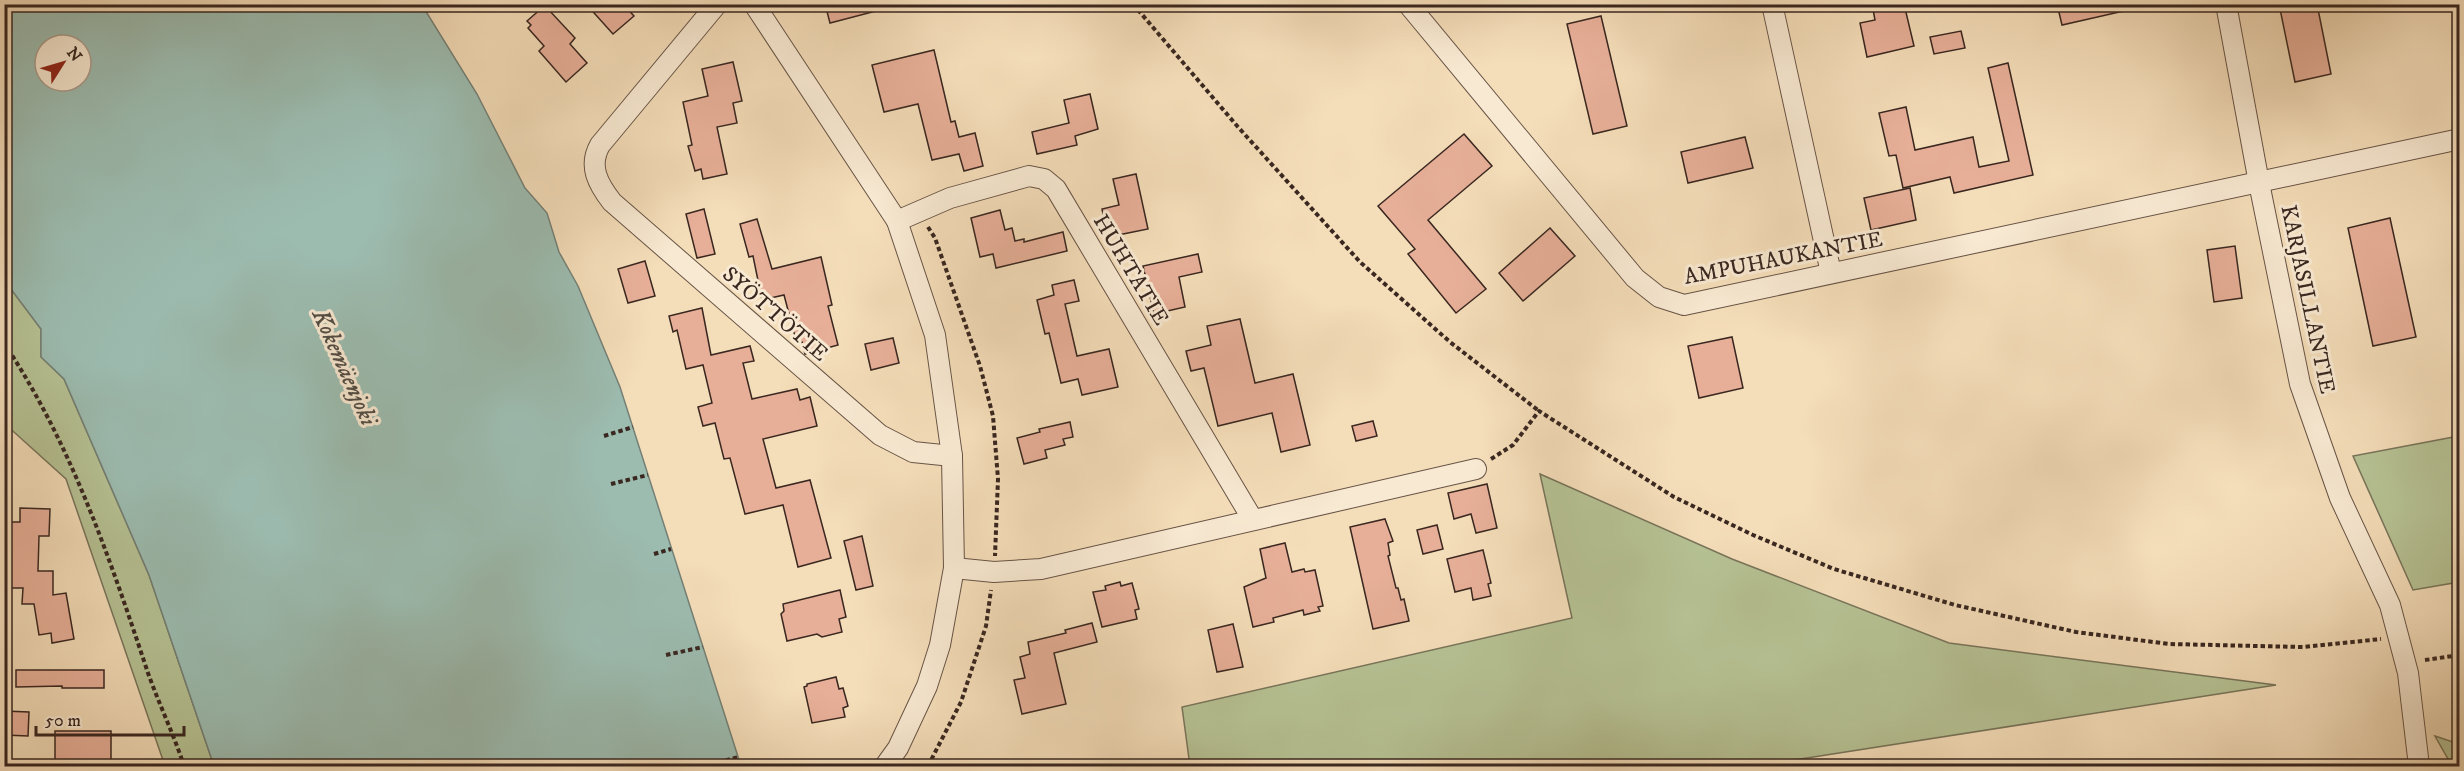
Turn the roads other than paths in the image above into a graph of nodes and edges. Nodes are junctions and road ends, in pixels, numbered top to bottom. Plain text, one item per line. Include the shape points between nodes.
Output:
1 (717, 4) edge
2 (754, 4) edge
3 (1408, 4) edge
4 (1772, 4) edge
5 (2226, 4) edge
6 (2460, 139) edge
7 (2259, 183) junction
8 (897, 221) junction
9 (1831, 273) junction
10 (952, 456) junction
11 (1476, 470) road end
12 (1254, 520) junction
13 (954, 568) junction
14 (885, 766) edge
15 (2419, 766) edge

1 - 10 street, SYÖTTÖTIE via 600,145 594,156 599,185 612,202 880,435 913,452
2 - 8 street
3 - 9 street, AMPUHAUKANTIE via 1635,278 1659,297 1684,305
4 - 9 street
5 - 7 street, KARJASILLANTIE
6 - 7 street, AMPUHAUKANTIE
7 - 9 street, AMPUHAUKANTIE
7 - 15 street, KARJASILLANTIE via 2300,384 2340,498 2390,605 2406,663
8 - 10 street via 935,335
8 - 12 street, HUHTATIE via 950,198 1029,176 1044,179 1056,189
10 - 13 street
11 - 12 street
12 - 13 street via 1041,570 994,572
13 - 14 street via 940,645 927,686 898,748

